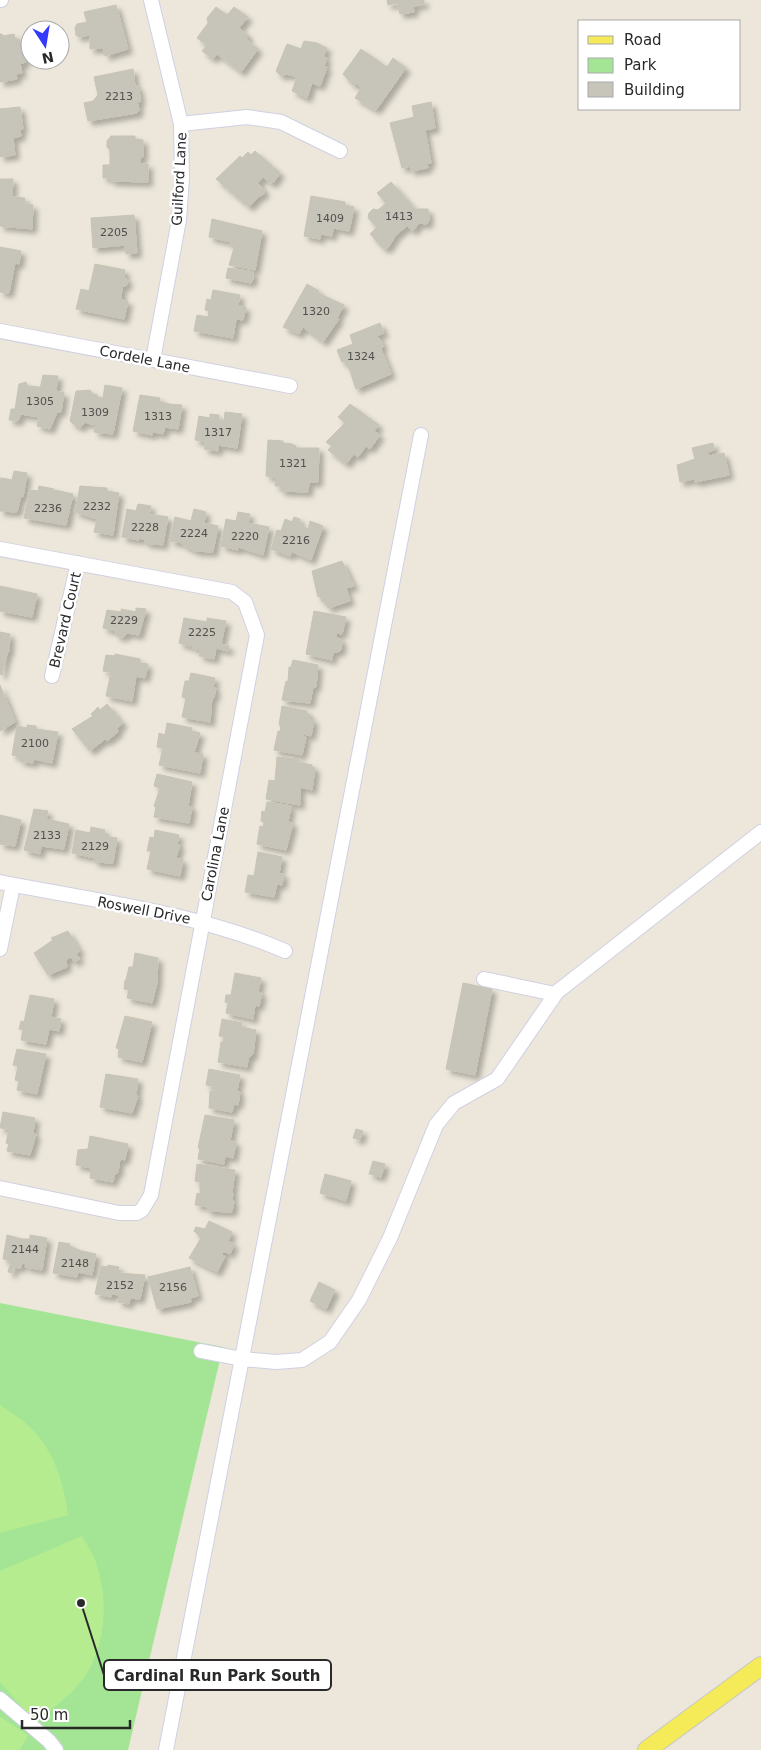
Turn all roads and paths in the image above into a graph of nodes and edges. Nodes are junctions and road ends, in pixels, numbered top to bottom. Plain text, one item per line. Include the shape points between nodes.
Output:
1 (151, 0) edge
2 (181, 124) junction
3 (340, 151) dead end
4 (0, 331) edge
5 (153, 360) junction
6 (290, 386) dead end
7 (421, 435) dead end
8 (0, 549) edge
9 (78, 563) junction
10 (52, 676) dead end
11 (761, 832) edge
12 (6, 883) edge
13 (202, 922) junction
14 (0, 949) edge
15 (285, 952) dead end
16 (484, 979) dead end
17 (555, 994) junction
18 (0, 1188) edge
19 (201, 1351) dead end
20 (242, 1359) junction
21 (761, 1666) edge
22 (0, 1699) edge
23 (56, 1750) edge
24 (166, 1750) edge
25 (647, 1750) edge

1 - 2 street, Guilford Lane
2 - 3 street via 247,117 281,122
2 - 5 street, Guilford Lane via 179,220
4 - 5 street, Cordele Lane
5 - 6 street, Cordele Lane
7 - 20 street
8 - 9 street, Carolina Lane
9 - 10 street, Brevard Court
9 - 13 street, Carolina Lane via 232,592 246,602 251,614 257,635
11 - 17 street
12 - 13 street, Roswell Drive
12 - 14 street
13 - 15 street, Roswell Drive via 257,939
13 - 18 street, Carolina Lane via 151,1195 142,1210 119,1213
16 - 17 street
17 - 20 street via 497,1079 454,1103 436,1124 390,1238 359,1300 330,1342 302,1360
19 - 20 street
20 - 24 street
21 - 25 main road
22 - 23 street

